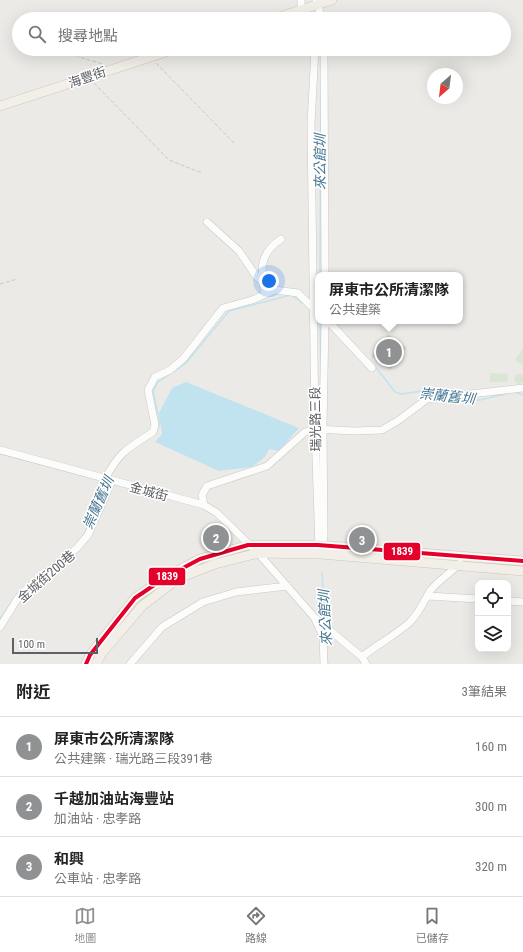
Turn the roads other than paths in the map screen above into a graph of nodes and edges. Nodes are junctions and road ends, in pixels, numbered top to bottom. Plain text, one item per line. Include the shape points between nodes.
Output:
1 (302, 0) edge
2 (332, 0) edge
3 (317, 2) edge
4 (301, 10) junction
5 (295, 12) edge
6 (320, 12) edge
7 (153, 56) edge
8 (315, 56) edge
9 (324, 56) edge
10 (0, 106) edge
11 (311, 124) junction
12 (325, 125) junction
13 (207, 222) dead end
14 (281, 239) dead end
15 (325, 272) edge
16 (315, 274) edge
17 (262, 280) junction
18 (265, 294) junction
19 (315, 310) edge
20 (316, 324) edge
21 (325, 324) edge
22 (331, 324) edge
23 (372, 368) dead end
24 (523, 388) edge
25 (315, 429) junction
26 (323, 429) junction
27 (0, 450) edge
28 (108, 480) junction
29 (204, 505) junction
30 (248, 545) junction
31 (321, 548) junction
32 (258, 553) junction
33 (465, 557) junction
34 (523, 561) edge
35 (458, 565) junction
36 (523, 571) edge
37 (287, 586) junction
38 (428, 596) junction
39 (475, 599) edge
40 (511, 601) edge
41 (523, 602) edge
42 (314, 617) junction
43 (0, 627) edge
44 (362, 657) junction
45 (95, 659) edge
46 (86, 664) edge
47 (130, 664) edge
48 (324, 664) edge
49 (366, 664) edge

1 - 4 street
2 - 3 main road
3 - 4 main road
3 - 6 street
4 - 5 main road
7 - 10 main road, 海豐街
8 - 11 street, 瑞光路三段
9 - 12 street
11 - 12 street
11 - 16 street, 瑞光路三段
12 - 15 street
13 - 17 street via 239,252 256,276
14 - 17 street via 270,246 263,259
17 - 18 street
18 - 19 street via 275,290 298,293
18 - 28 street, 金城街200巷 via 223,308 183,359 170,370 155,377 148,390 155,425 153,432 123,451 114,461
20 - 25 street, 瑞光路三段
21 - 26 street, 瑞光路三段
22 - 23 street
24 - 26 street via 427,399 382,430
25 - 26 street
25 - 29 street via 305,432 267,466 207,486 202,495
25 - 31 street, 瑞光路三段
26 - 31 street, 瑞光路三段
27 - 28 street, 金城街
28 - 29 street, 金城街
28 - 43 street, 金城街200巷 via 88,535 77,548 23,592
29 - 30 street, 金城街 via 217,512
30 - 31 main road
30 - 32 street, 金城街
30 - 45 main road via 200,559 166,577 135,598
31 - 32 main road
31 - 33 main road
31 - 35 main road
32 - 37 street, 金城街
32 - 45 main road via 214,564 179,578 142,606
33 - 34 main road
33 - 35 street
35 - 36 main road
35 - 38 street
37 - 42 street, 金城街
37 - 47 street via 236,592 203,602 162,627
38 - 39 street
38 - 44 street via 419,612 408,623
40 - 41 street
42 - 44 street
42 - 48 street via 323,636
44 - 49 street
45 - 46 main road

